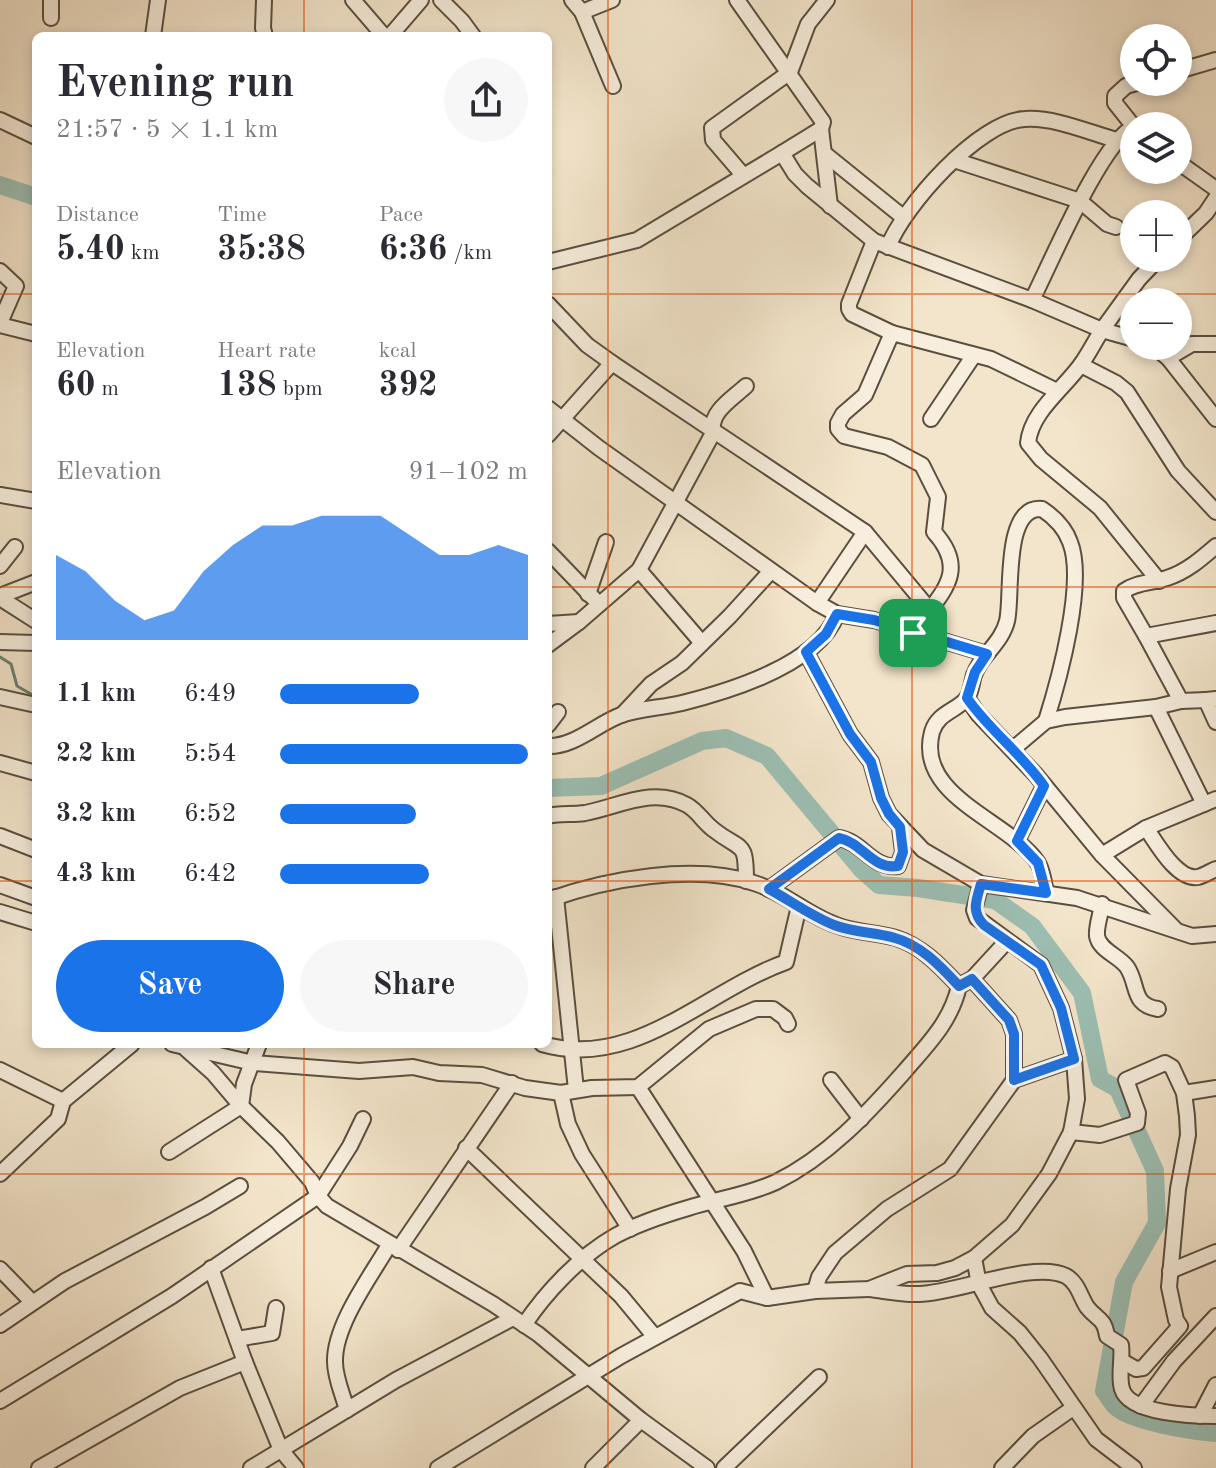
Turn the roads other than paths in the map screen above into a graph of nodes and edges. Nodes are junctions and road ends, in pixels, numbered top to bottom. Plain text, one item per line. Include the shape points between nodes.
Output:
1 (51, 0) edge
2 (158, 0) edge
3 (264, 0) edge
4 (353, 0) edge
5 (421, 0) edge
6 (441, 0) edge
7 (572, 0) edge
8 (612, 0) edge
9 (737, 0) edge
10 (827, 0) edge
11 (582, 12) junction
12 (51, 18) dead end
13 (154, 32) edge
14 (260, 32) edge
15 (381, 32) edge
16 (393, 32) edge
17 (470, 32) edge
18 (1216, 60) edge
19 (1192, 67) edge
20 (790, 72) junction
21 (613, 86) dead end
22 (1120, 91) edge
23 (1122, 112) edge
24 (0, 120) edge
25 (821, 129) junction
26 (32, 135) edge
27 (1120, 136) edge
28 (1116, 140) junction
29 (782, 153) junction
30 (825, 154) junction
31 (954, 160) junction
32 (1192, 172) edge
33 (743, 175) junction
34 (1216, 189) edge
35 (1216, 198) edge
36 (1080, 201) junction
37 (830, 206) junction
38 (903, 217) junction
39 (1192, 226) edge
40 (1116, 227) dead end
41 (881, 244) junction
42 (552, 261) edge
43 (0, 271) edge
44 (1146, 272) edge
45 (1032, 300) junction
46 (552, 308) edge
47 (0, 324) edge
48 (32, 330) edge
49 (1102, 330) junction
50 (892, 333) junction
51 (1120, 335) edge
52 (1192, 344) edge
53 (1216, 344) edge
54 (974, 355) junction
55 (1170, 360) edge
56 (612, 363) junction
57 (1081, 365) junction
58 (746, 386) dead end
59 (1057, 391) junction
60 (552, 411) edge
61 (931, 419) dead end
62 (1216, 419) edge
63 (563, 421) junction
64 (552, 431) edge
65 (713, 433) junction
66 (0, 495) edge
67 (32, 500) edge
68 (676, 502) junction
69 (1216, 512) edge
70 (865, 532) junction
71 (606, 542) dead end
72 (1216, 546) edge
73 (15, 547) dead end
74 (552, 555) edge
75 (0, 566) edge
76 (639, 570) junction
77 (771, 571) junction
78 (1159, 581) junction
79 (32, 584) edge
80 (0, 597) edge
81 (594, 599) junction
82 (817, 603) junction
83 (929, 609) junction
84 (837, 614) junction
85 (32, 618) edge
86 (579, 622) junction
87 (1216, 623) edge
88 (552, 624) edge
89 (913, 633) junction
90 (1146, 636) junction
91 (0, 642) edge
92 (552, 642) edge
93 (32, 643) edge
94 (702, 643) junction
95 (806, 652) junction
96 (987, 654) junction
97 (0, 697) edge
98 (967, 698) junction
99 (1211, 700) edge
100 (1181, 701) junction
101 (32, 704) edge
102 (1156, 707) junction
103 (558, 712) dead end
104 (622, 715) junction
105 (552, 720) edge
106 (1046, 721) junction
107 (1216, 722) edge
108 (552, 745) edge
109 (1013, 749) junction
110 (0, 763) edge
111 (32, 771) edge
112 (1044, 786) junction
113 (1210, 802) edge
114 (552, 816) edge
115 (900, 827) junction
116 (1146, 828) junction
117 (0, 836) edge
118 (1017, 841) junction
119 (32, 848) edge
120 (1102, 855) junction
121 (1216, 869) edge
122 (746, 881) junction
123 (0, 885) edge
124 (769, 889) junction
125 (1046, 893) junction
126 (978, 896) junction
127 (32, 897) edge
128 (552, 898) edge
129 (1102, 904) junction
130 (799, 906) junction
131 (0, 912) edge
132 (32, 922) edge
133 (1178, 931) junction
134 (1216, 934) edge
135 (1007, 941) junction
136 (965, 983) junction
137 (1158, 1009) dead end
138 (788, 1024) dead end
139 (552, 1046) edge
140 (127, 1048) edge
141 (182, 1048) edge
142 (188, 1048) edge
143 (258, 1048) edge
144 (573, 1049) junction
145 (1074, 1059) junction
146 (253, 1063) junction
147 (0, 1070) edge
148 (831, 1080) dead end
149 (1014, 1080) junction
150 (512, 1083) junction
151 (638, 1087) junction
152 (1216, 1088) edge
153 (569, 1092) junction
154 (1184, 1093) junction
155 (63, 1101) junction
156 (241, 1106) junction
157 (363, 1119) dead end
158 (861, 1119) junction
159 (1071, 1132) junction
160 (466, 1148) junction
161 (169, 1152) dead end
162 (0, 1174) edge
163 (240, 1186) dead end
164 (318, 1196) junction
165 (710, 1201) junction
166 (630, 1229) junction
167 (394, 1247) junction
168 (1216, 1252) edge
169 (974, 1258) junction
170 (583, 1260) junction
171 (211, 1268) junction
172 (0, 1269) edge
173 (1170, 1271) junction
174 (979, 1284) junction
175 (869, 1289) junction
176 (815, 1291) junction
177 (767, 1298) junction
178 (32, 1302) junction
179 (276, 1308) dead end
180 (1216, 1316) edge
181 (518, 1322) junction
182 (0, 1325) edge
183 (655, 1337) junction
184 (237, 1339) junction
185 (1122, 1361) junction
186 (245, 1362) junction
187 (587, 1376) junction
188 (819, 1377) dead end
189 (1216, 1385) edge
190 (0, 1401) edge
191 (1141, 1406) junction
192 (1073, 1408) junction
193 (347, 1410) junction
194 (1200, 1416) junction
195 (1216, 1416) edge
196 (641, 1420) junction
197 (281, 1450) junction
198 (39, 1468) edge
199 (251, 1468) edge
200 (296, 1468) edge
201 (438, 1468) edge
202 (593, 1468) edge
203 (707, 1468) edge
204 (724, 1468) edge
205 (1002, 1468) edge
206 (1134, 1468) edge

1 - 12 street
2 - 13 street
3 - 14 street
4 - 15 street
5 - 16 street
6 - 17 street
7 - 11 street
8 - 11 street
9 - 20 street
10 - 20 street via 808,24
11 - 21 street
18 - 19 street
20 - 25 street via 821,117
20 - 33 street via 712,128 713,140
22 - 23 street via 1115,103
24 - 26 street
25 - 29 street
25 - 30 street
27 - 28 street
28 - 31 street via 1026,118 1006,121
28 - 36 street
29 - 33 street
29 - 37 street via 795,174
30 - 37 street
30 - 38 street
31 - 36 street
31 - 38 street
32 - 34 street
33 - 42 street via 637,240
35 - 39 street
36 - 40 street
36 - 45 street
37 - 41 street
38 - 41 street
41 - 45 street
41 - 50 street via 849,309
43 - 47 street via 16,286
44 - 49 street
45 - 49 street
46 - 56 street
47 - 48 street
49 - 51 street
49 - 57 street
50 - 54 street
50 - 83 street via 865,395 843,414 838,429 844,436 910,456 931,481 938,497 934,532 952,562 946,587
52 - 53 street
54 - 59 street
54 - 61 street
55 - 62 street
56 - 63 street
56 - 65 street
57 - 59 street
57 - 69 street via 1127,392 1178,471
58 - 65 street via 714,416
59 - 78 street via 1028,443 1100,508
60 - 63 street
63 - 64 street
63 - 68 street
65 - 68 street
65 - 70 street
66 - 67 street
68 - 76 street
68 - 77 street
70 - 82 street
70 - 83 street
71 - 81 street
72 - 78 street via 1183,571
73 - 75 street
74 - 81 street
76 - 81 street
76 - 94 street
77 - 82 street
77 - 94 street
78 - 90 street via 1133,586 1123,594
79 - 80 street
80 - 85 street
81 - 86 street
82 - 84 street
83 - 89 street
84 - 89 street
84 - 95 street via 826,634
86 - 88 street
86 - 92 street
87 - 90 street
89 - 96 street
90 - 100 street
91 - 93 street
94 - 104 street
95 - 104 street via 728,688
95 - 115 street via 871,762 881,798
96 - 98 street
96 - 106 street via 1006,626 1013,536 1029,512 1042,509 1067,534 1074,556 1072,616
97 - 101 street
98 - 109 street
98 - 118 street via 945,712 932,730 931,758 953,794
99 - 100 street
99 - 107 street
100 - 102 street
102 - 106 street
102 - 113 street
103 - 105 street
104 - 108 street
106 - 109 street
109 - 112 street
110 - 111 street
112 - 118 street
112 - 120 street
113 - 116 street
114 - 122 street via 627,800 678,801 742,847
115 - 124 street via 903,852 898,866 883,866 839,838
115 - 126 street
116 - 120 street
116 - 121 street via 1185,874 1197,878
117 - 119 street
118 - 125 street via 1038,863
120 - 133 street
122 - 124 street
122 - 128 street via 710,875 648,877
123 - 127 street
124 - 130 street
125 - 126 street
125 - 129 street
126 - 135 street via 977,918
128 - 144 street
129 - 133 street
129 - 137 street via 1097,936 1101,944 1128,968 1139,1000
130 - 136 street via 837,926 895,938 921,950
130 - 144 street via 786,962 749,977 647,1036
131 - 132 street
133 - 134 street
135 - 136 street
135 - 145 street via 1041,965
136 - 149 street via 1009,1020
136 - 158 street via 935,1037
138 - 151 street via 766,1008 721,1022
139 - 144 street
140 - 155 street
141 - 156 street via 213,1073
142 - 146 street
143 - 146 street
144 - 153 street
145 - 149 street
145 - 159 street via 1077,1099
146 - 150 street via 359,1071 413,1067
146 - 156 street
147 - 155 street
148 - 158 street
149 - 176 street via 950,1169 887,1209 844,1245 824,1267
150 - 153 street via 546,1093
150 - 160 street
151 - 153 street
151 - 165 street
152 - 154 street
153 - 166 street via 568,1124
154 - 159 street via 1165,1063 1126,1080 1138,1113 1132,1126 1100,1135
154 - 173 street via 1188,1135
155 - 162 street via 58,1119
156 - 161 street
156 - 164 street via 278,1142
157 - 164 street
158 - 165 street via 794,1173
159 - 169 street via 1012,1225
160 - 167 street
160 - 170 street
163 - 178 street
164 - 167 street
164 - 171 street
165 - 166 street
165 - 177 street
166 - 170 street
167 - 181 street
167 - 193 street via 351,1311 336,1348 336,1375
168 - 173 street
169 - 174 street
169 - 175 street
170 - 181 street
170 - 183 street
171 - 184 street
171 - 190 street
172 - 178 street
173 - 185 street via 1171,1300 1180,1326 1143,1368
174 - 175 street via 918,1294
174 - 185 street via 1028,1272 1065,1276 1103,1321
174 - 192 street via 992,1308 1020,1333
175 - 176 street
176 - 177 street
177 - 183 street via 740,1291
178 - 182 street
179 - 184 street via 272,1333
180 - 191 street
181 - 187 street
181 - 193 street via 450,1350
183 - 187 street
184 - 186 street
185 - 191 street via 1124,1395
186 - 197 street
186 - 198 street via 180,1388
187 - 196 street
187 - 201 street
188 - 204 street
189 - 194 street
191 - 194 street
192 - 205 street via 1033,1436
192 - 206 street via 1096,1439
193 - 197 street
194 - 195 street
196 - 202 street
196 - 203 street
197 - 199 street
197 - 200 street

